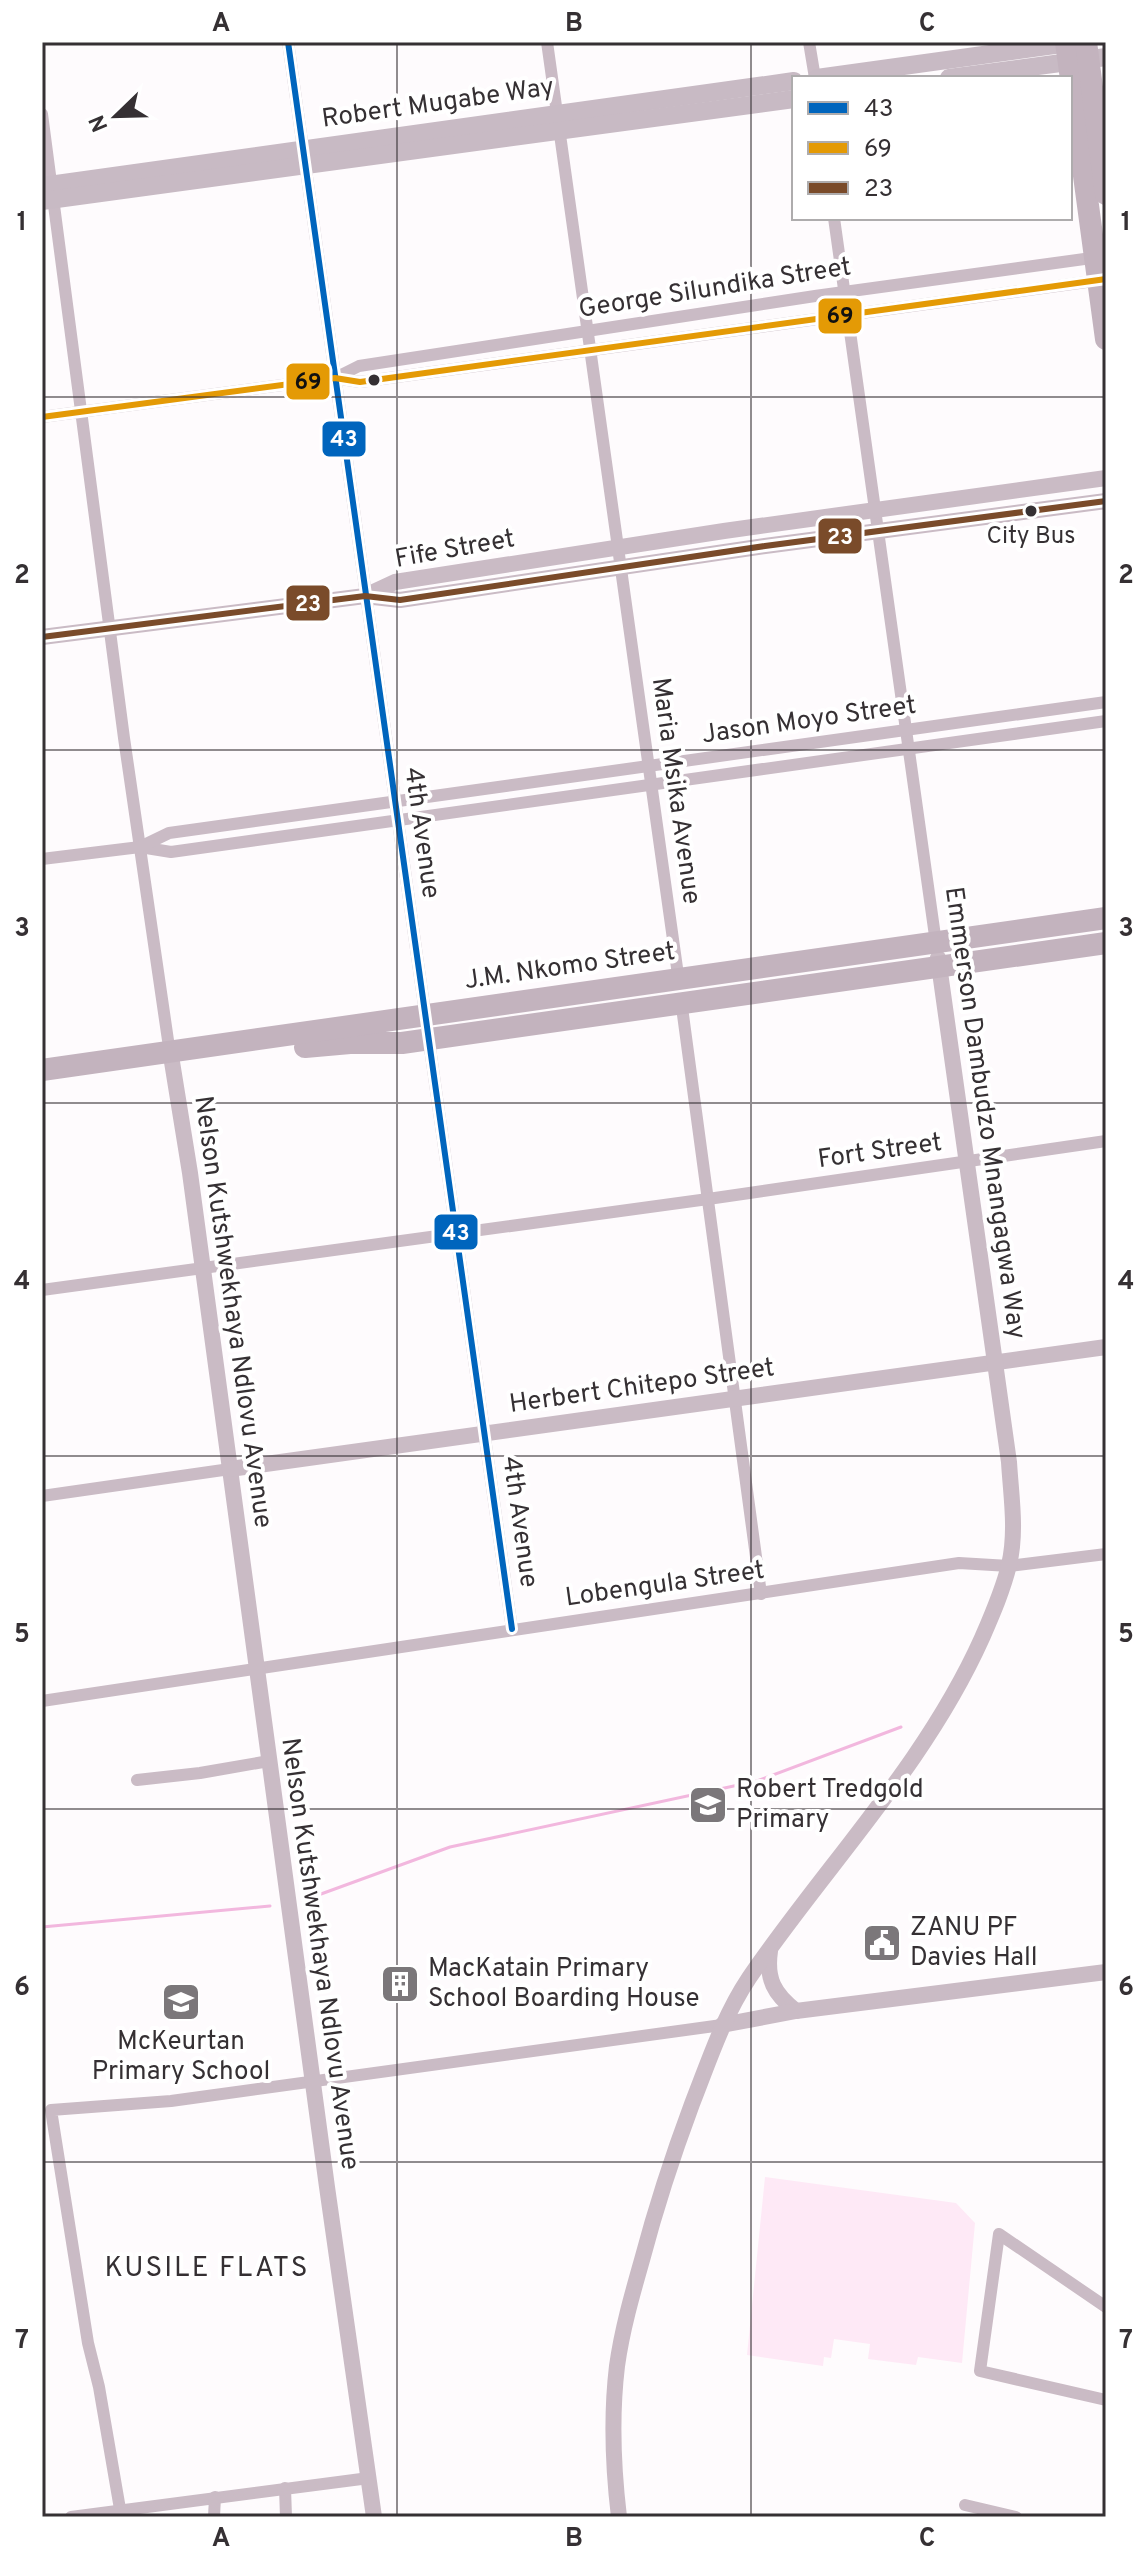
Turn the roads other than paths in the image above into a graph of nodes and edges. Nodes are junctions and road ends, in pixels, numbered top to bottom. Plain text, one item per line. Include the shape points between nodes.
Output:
1 (288, 42) edge
2 (547, 42) edge
3 (809, 42) edge
4 (1080, 50) edge
5 (816, 76) edge
6 (835, 76) edge
7 (958, 76) edge
8 (792, 81) edge
9 (792, 99) edge
10 (42, 114) edge
11 (558, 122) junction
12 (304, 157) junction
13 (47, 193) edge
14 (1106, 194) edge
15 (834, 220) edge
16 (1100, 256) edge
17 (1102, 280) edge
18 (845, 292) junction
19 (848, 315) junction
20 (588, 331) junction
21 (1106, 339) edge
22 (591, 351) junction
23 (335, 378) junction
24 (81, 412) junction
25 (42, 417) edge
26 (1106, 478) edge
27 (1106, 501) edge
28 (875, 510) junction
29 (878, 531) junction
30 (620, 547) junction
31 (622, 567) junction
32 (365, 596) junction
33 (110, 629) junction
34 (42, 637) edge
35 (1106, 702) edge
36 (1106, 721) edge
37 (906, 730) junction
38 (909, 749) junction
39 (649, 766) junction
40 (652, 785) junction
41 (394, 802) junction
42 (397, 821) junction
43 (140, 847) junction
44 (42, 859) edge
45 (1106, 918) edge
46 (936, 939) junction
47 (1106, 943) edge
48 (940, 967) junction
49 (678, 980) junction
50 (682, 1004) junction
51 (424, 1017) junction
52 (427, 1040) junction
53 (171, 1057) junction
54 (42, 1070) edge
55 (42, 1080) edge
56 (1106, 1141) edge
57 (967, 1161) junction
58 (708, 1199) junction
59 (455, 1233) junction
60 (203, 1268) junction
61 (42, 1290) edge
62 (1106, 1347) edge
63 (995, 1362) junction
64 (735, 1399) junction
65 (484, 1434) junction
66 (230, 1469) junction
67 (42, 1496) edge
68 (1106, 1554) edge
69 (1009, 1566) junction
70 (761, 1594) junction
71 (512, 1629) junction
72 (256, 1668) junction
73 (42, 1701) edge
74 (269, 1761) junction
75 (137, 1780) dead end
76 (771, 1949) junction
77 (1106, 1972) edge
78 (796, 2011) junction
79 (722, 2025) junction
80 (312, 2083) junction
81 (1106, 2307) edge
82 (1106, 2400) edge
83 (369, 2478) junction
84 (285, 2488) junction
85 (215, 2497) junction
86 (965, 2505) dead end
87 (120, 2509) junction
88 (135, 2512) edge
89 (71, 2517) edge
90 (214, 2517) edge
91 (286, 2517) edge
92 (374, 2517) edge
93 (619, 2517) edge
94 (1016, 2517) edge

1 - 12 street, 4th Avenue
2 - 11 street, Maria Msika Avenue
3 - 5 street
4 - 6 main road
4 - 7 main road
4 - 14 highway
4 - 16 highway
8 - 11 main road, Robert Mugabe Way
9 - 11 main road, Robert Mugabe Way
10 - 13 street, Nelson Kutshwekhaya Ndlovu Avenue
11 - 12 main road, Robert Mugabe Way
11 - 20 street, Maria Msika Avenue
12 - 13 main road, Robert Mugabe Way
12 - 23 street, 4th Avenue
13 - 24 street, Nelson Kutshwekhaya Ndlovu Avenue
15 - 18 street, Emmerson Dambudzo Mnangagwa Way
16 - 17 highway
16 - 18 street, George Silundika Street
17 - 19 street, George Silundika Street
17 - 21 highway
18 - 19 street, Emmerson Dambudzo Mnangagwa Way
18 - 20 street, George Silundika Street
19 - 22 street, George Silundika Street
19 - 28 street, Emmerson Dambudzo Mnangagwa Way
20 - 22 street, Maria Msika Avenue
20 - 23 street, George Silundika Street via 355,367
22 - 23 street, George Silundika Street via 360,382
22 - 30 street, Maria Msika Avenue
23 - 24 street, George Silundika Street
23 - 32 street, 4th Avenue
24 - 25 street, George Silundika Street
24 - 33 street, Nelson Kutshwekhaya Ndlovu Avenue
26 - 28 street, Fife Street
27 - 29 street, Fife Street
28 - 29 street, Emmerson Dambudzo Mnangagwa Way
28 - 30 street, Fife Street
29 - 31 street, Fife Street
29 - 37 street, Emmerson Dambudzo Mnangagwa Way
30 - 31 street, Maria Msika Avenue
30 - 32 street, Fife Street via 395,582
31 - 32 street, Fife Street via 400,600
31 - 39 street, Maria Msika Avenue
32 - 33 street
32 - 41 street, 4th Avenue
33 - 34 street
33 - 43 street, Nelson Kutshwekhaya Ndlovu Avenue
35 - 37 street, Jason Moyo Street
36 - 38 street, Jason Moyo Street
37 - 38 street, Emmerson Dambudzo Mnangagwa Way
37 - 39 street, Jason Moyo Street
38 - 40 street, Jason Moyo Street
38 - 46 street, Emmerson Dambudzo Mnangagwa Way
39 - 40 street, Maria Msika Avenue
39 - 41 street, Jason Moyo Street
40 - 42 street, Jason Moyo Street
40 - 49 street, Maria Msika Avenue
41 - 42 street, 4th Avenue
41 - 43 street, Jason Moyo Street via 169,833
42 - 43 street, Jason Moyo Street via 171,852
42 - 51 street, 4th Avenue
43 - 44 street, Jason Moyo Street
43 - 53 street, Nelson Kutshwekhaya Ndlovu Avenue
45 - 46 highway, J.M. Nkomo Street
46 - 48 street, Emmerson Dambudzo Mnangagwa Way
46 - 49 highway, J.M. Nkomo Street
47 - 48 highway, J.M. Nkomo Street
48 - 50 highway, J.M. Nkomo Street
48 - 57 street, Emmerson Dambudzo Mnangagwa Way
49 - 50 street, Maria Msika Avenue
49 - 51 highway, J.M. Nkomo Street
50 - 52 highway, J.M. Nkomo Street
50 - 58 street, Maria Msika Avenue
51 - 52 street, 4th Avenue
51 - 53 highway, J.M. Nkomo Street
52 - 53 highway, J.M. Nkomo Street
52 - 59 street, 4th Avenue
53 - 54 highway, J.M. Nkomo Street
53 - 55 highway, J.M. Nkomo Street
53 - 60 street, Nelson Kutshwekhaya Ndlovu Avenue
56 - 57 street, Fort Street
57 - 58 street, Fort Street
57 - 63 street, Emmerson Dambudzo Mnangagwa Way
58 - 59 street, Fort Street
58 - 64 street, Maria Msika Avenue
59 - 60 street, Fort Street
59 - 65 street, 4th Avenue
60 - 61 street, Fort Street
60 - 66 street, Nelson Kutshwekhaya Ndlovu Avenue
62 - 63 street, Herbert Chitepo Street
63 - 64 street, Herbert Chitepo Street
63 - 69 street, Emmerson Dambudzo Mnangagwa Way via 1009,1462
64 - 65 street, Herbert Chitepo Street
64 - 70 street, Maria Msika Avenue
65 - 66 street, Herbert Chitepo Street
65 - 71 street, 4th Avenue
66 - 67 street, Herbert Chitepo Street
66 - 72 street, Nelson Kutshwekhaya Ndlovu Avenue
68 - 69 street, Lobengula Street
69 - 70 street, Lobengula Street via 959,1563
69 - 76 street, Emmerson Dambudzo Mnangagwa Way via 974,1656 939,1719
70 - 71 street, Lobengula Street
71 - 72 street, Lobengula Street
72 - 73 street, Lobengula Street
72 - 74 street, Nelson Kutshwekhaya Ndlovu Avenue
74 - 75 street
74 - 80 street, Nelson Kutshwekhaya Ndlovu Avenue
76 - 78 street via 772,1986
76 - 79 street, Emmerson Dambudzo Mnangagwa Way
77 - 78 street
78 - 79 street
79 - 80 street
79 - 93 street via 656,2209 622,2333 613,2413
80 - 83 street, Nelson Kutshwekhaya Ndlovu Avenue
80 - 87 street via 51,2110
81 - 82 street via 999,2234 980,2371
83 - 84 street
83 - 92 street, Nelson Kutshwekhaya Ndlovu Avenue
84 - 85 street
84 - 91 street
85 - 88 street
85 - 90 street
86 - 94 street
87 - 88 street
87 - 89 street

